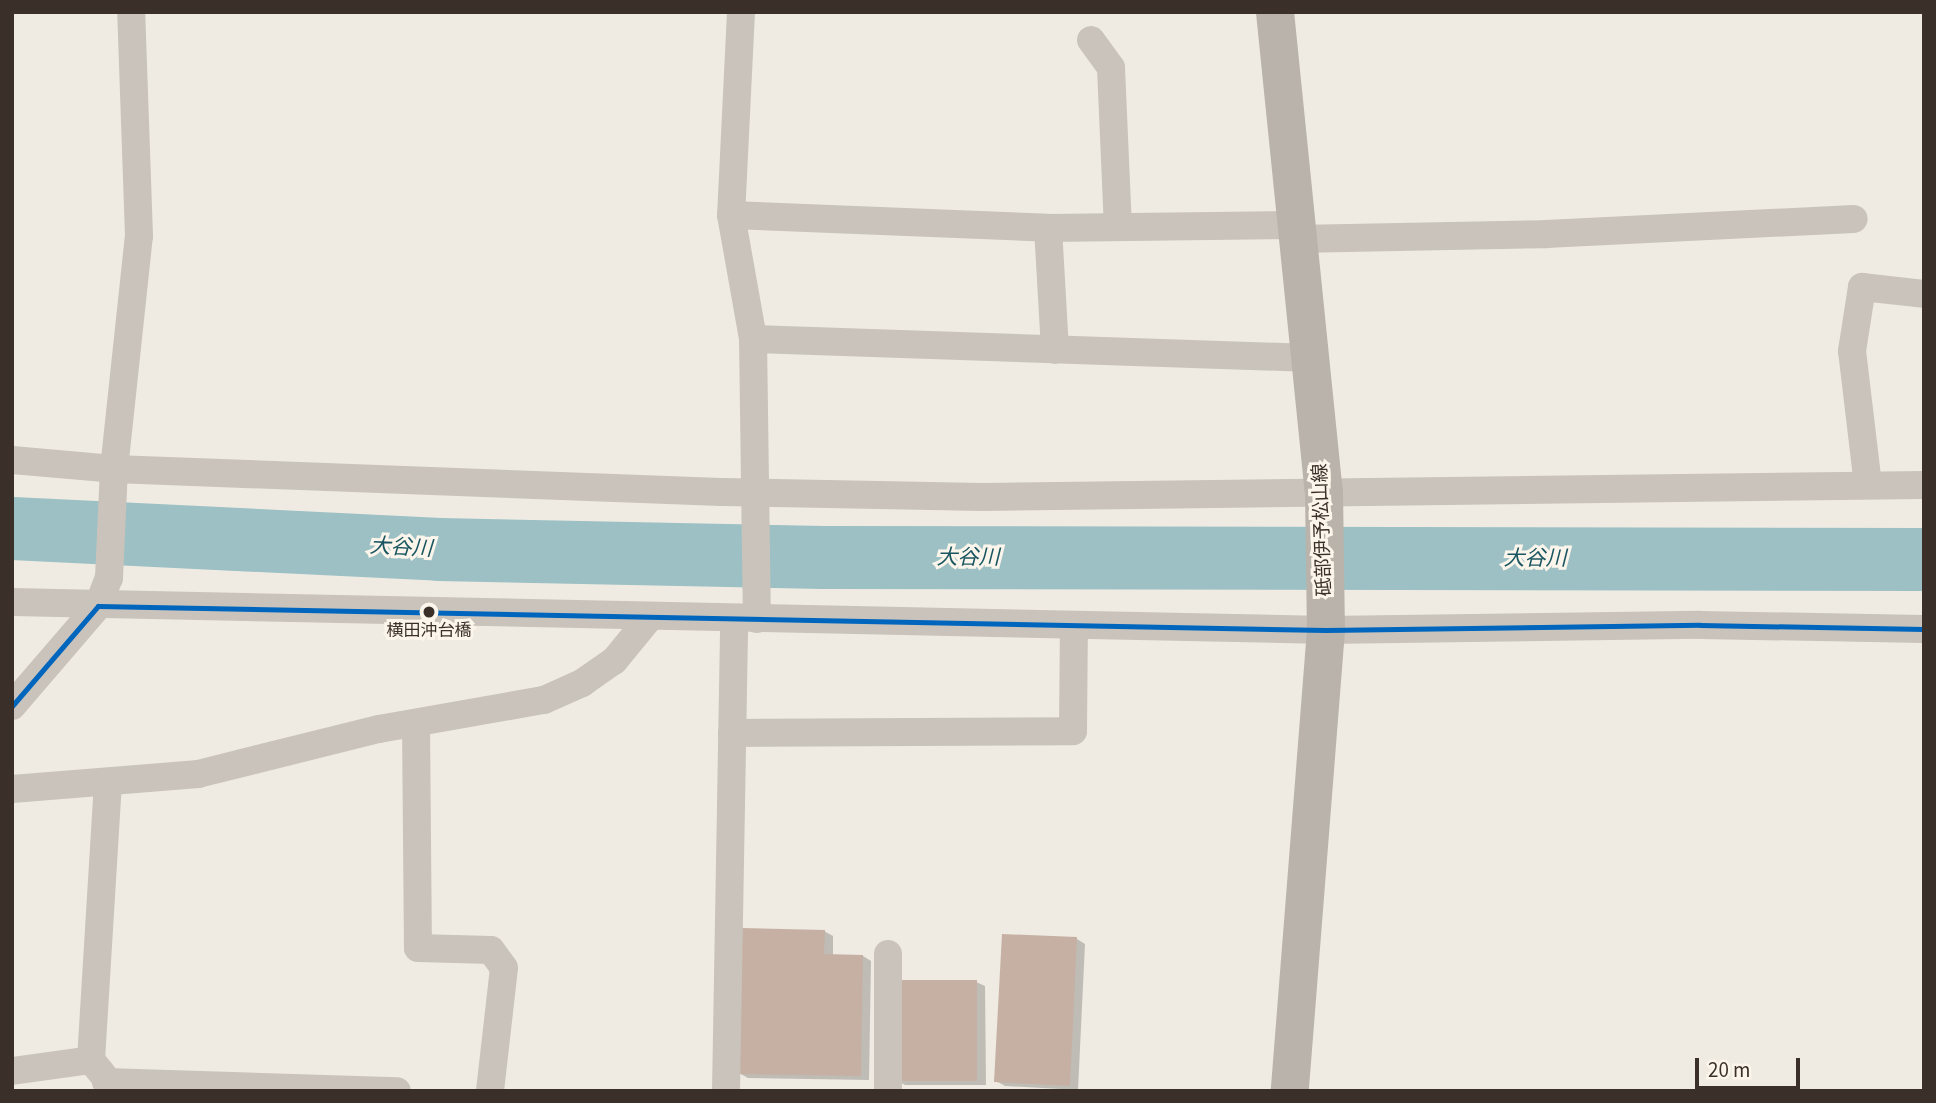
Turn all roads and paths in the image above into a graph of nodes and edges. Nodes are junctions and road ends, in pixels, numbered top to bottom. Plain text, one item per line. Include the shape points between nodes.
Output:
1 (131, 12) edge
2 (741, 12) edge
3 (1275, 12) edge
4 (1091, 40) dead end
5 (731, 215) junction
6 (1854, 219) dead end
7 (1118, 227) junction
8 (1048, 228) junction
9 (1295, 232) junction
10 (1924, 294) edge
11 (753, 339) junction
12 (1055, 350) junction
13 (1310, 358) junction
14 (12, 460) edge
15 (114, 476) junction
16 (1868, 485) junction
17 (1924, 485) edge
18 (1324, 491) junction
19 (756, 501) junction
20 (12, 602) edge
21 (98, 606) junction
22 (749, 612) junction
23 (650, 617) junction
24 (1074, 626) junction
25 (1924, 629) edge
26 (1326, 630) junction
27 (12, 706) edge
28 (416, 724) junction
29 (732, 733) junction
30 (108, 783) junction
31 (12, 789) edge
32 (888, 954) dead end
33 (12, 1071) edge
34 (101, 1078) edge
35 (397, 1091) edge
36 (490, 1091) edge
37 (726, 1091) edge
38 (888, 1091) edge
39 (1290, 1091) edge

1 - 15 street via 139,236
2 - 5 street
3 - 9 main road, 砥部伊予松山線
4 - 7 street via 1111,68
5 - 8 street
5 - 11 street
6 - 9 street via 1546,234
7 - 8 street
7 - 9 street
8 - 12 street
9 - 13 main road, 砥部伊予松山線
10 - 16 street via 1861,287 1852,351
11 - 12 street
11 - 19 street
12 - 13 street
13 - 18 main road, 砥部伊予松山線
14 - 15 street
15 - 19 street
15 - 21 street via 109,578
16 - 17 street
16 - 18 street
18 - 19 street
18 - 26 main road, 砥部伊予松山線
19 - 22 street
20 - 21 street
21 - 23 street
21 - 27 street
22 - 23 street
22 - 24 street
22 - 29 street
23 - 28 street via 614,661 582,683 522,705
24 - 26 street
24 - 29 street via 1073,731
25 - 26 street via 1700,625
26 - 39 main road, 砥部伊予松山線
28 - 30 street via 198,774
28 - 36 street via 418,948 491,950 504,968
29 - 37 street
30 - 31 street
30 - 34 street
32 - 38 street
33 - 34 street
34 - 35 street

